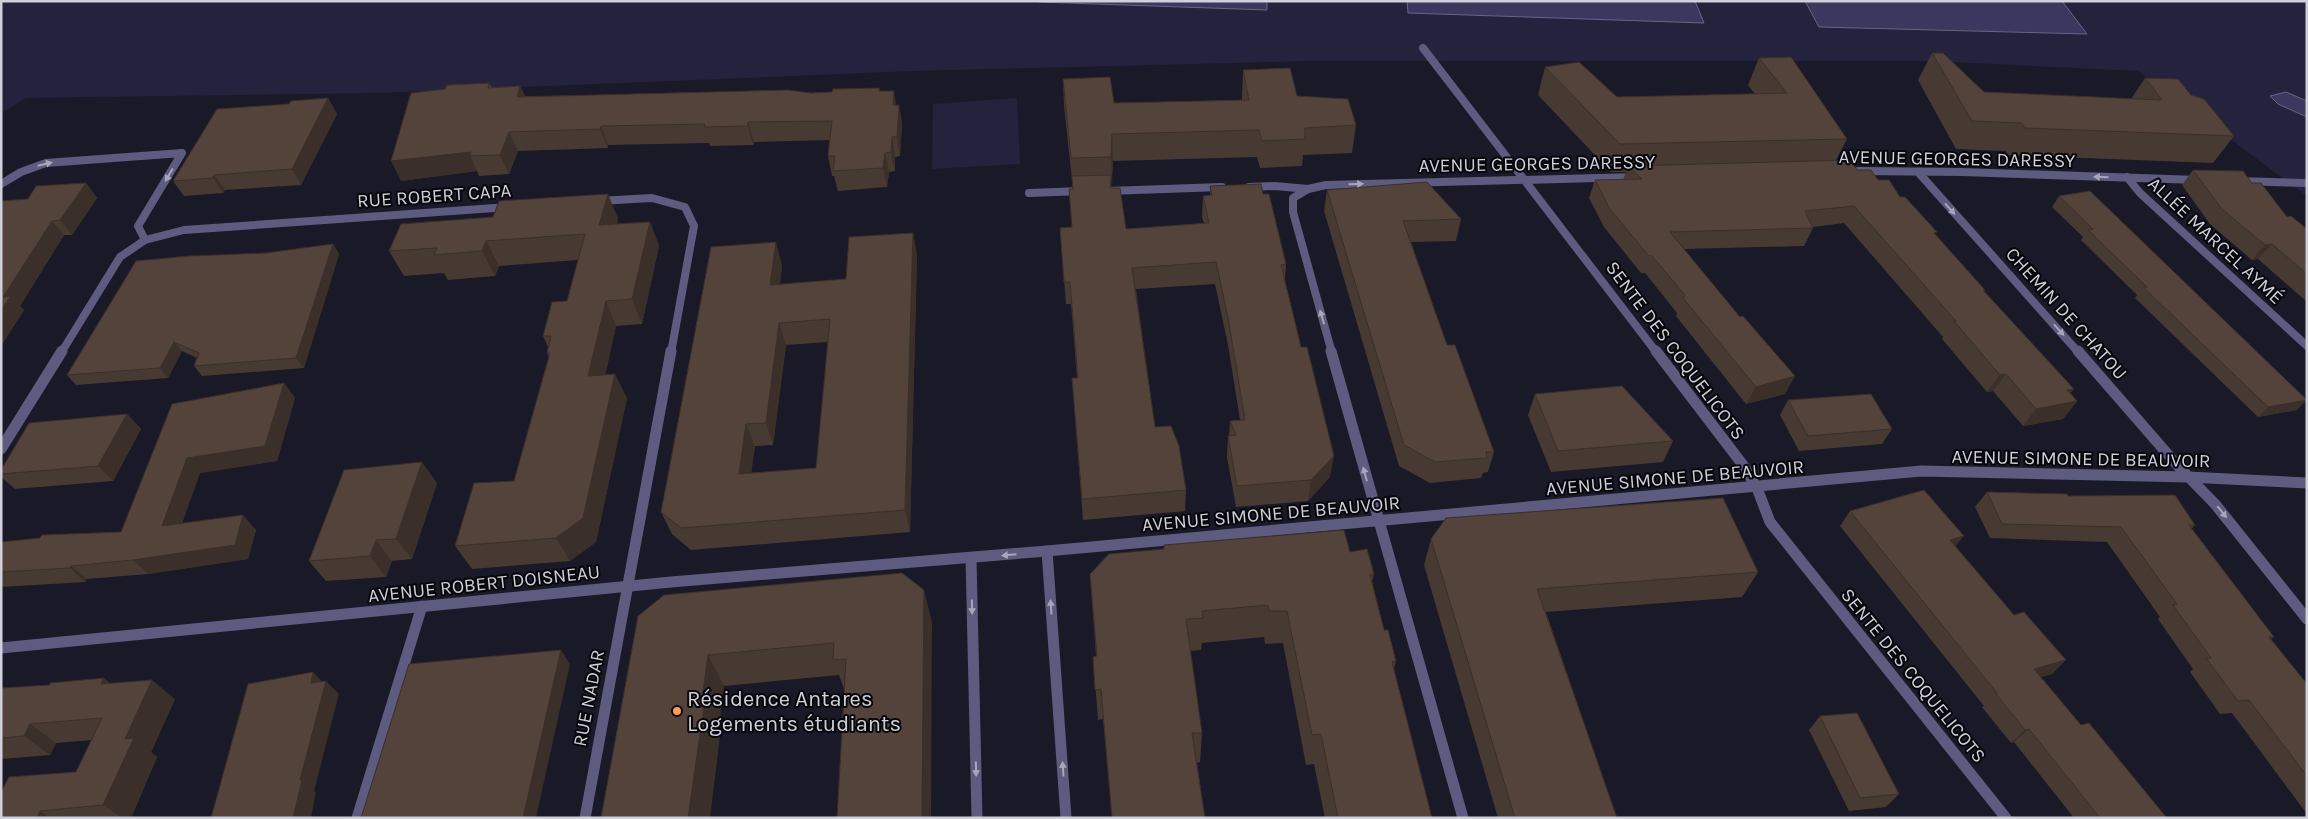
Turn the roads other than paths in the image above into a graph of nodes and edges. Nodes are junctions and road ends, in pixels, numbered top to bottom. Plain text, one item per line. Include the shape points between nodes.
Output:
1 (1423, 48) dead end
2 (1852, 172) edge
3 (1918, 172) junction
4 (1644, 176) edge
5 (2127, 178) junction
6 (1524, 179) junction
7 (2207, 180) edge
8 (2227, 181) edge
9 (2307, 183) edge
10 (1, 184) edge
11 (1308, 189) junction
12 (1088, 191) edge
13 (1098, 191) edge
14 (1029, 193) dead end
15 (588, 201) edge
16 (519, 206) edge
17 (145, 240) junction
18 (2307, 346) edge
19 (1, 449) edge
20 (2188, 477) junction
21 (2307, 483) edge
22 (1756, 488) junction
23 (1378, 521) junction
24 (1047, 551) junction
25 (971, 558) junction
26 (629, 586) junction
27 (422, 606) junction
28 (2307, 619) edge
29 (1, 648) edge
30 (356, 818) edge
31 (585, 818) edge
32 (977, 818) edge
33 (1066, 818) edge
34 (1463, 818) edge
35 (2006, 818) edge

1 - 6 street, SENTE DES COQUELICOTS
2 - 3 street, AVENUE GEORGES DARESSY
5 -> 3 street, AVENUE GEORGES DARESSY
3 -> 20 street, CHEMIN DE CHATOU
4 - 6 street, AVENUE GEORGES DARESSY
5 - 7 street, AVENUE GEORGES DARESSY
5 - 18 street, ALLÉE MARCEL AYMÉ
11 -> 6 street, AVENUE GEORGES DARESSY via 1326,185
6 - 22 street, SENTE DES COQUELICOTS via 1743,464
8 - 9 street
10 -> 17 street via 46,163 182,154 138,226
11 - 13 street, AVENUE GEORGES DARESSY via 1275,186
23 -> 11 street via 1293,212 1293,198
12 - 14 street
15 - 26 street via 653,197 671,201 686,207 694,226
16 - 17 street, RUE ROBERT CAPA via 184,230
17 - 19 street, RUE ROBERT CAPA via 120,257
20 - 21 street, AVENUE SIMONE DE BEAUVOIR
20 - 22 street, AVENUE SIMONE DE BEAUVOIR via 1921,471
20 -> 28 street, CHEMIN DE CHATOU via 2215,504
22 - 23 street, AVENUE SIMONE DE BEAUVOIR
22 - 35 street, SENTE DES COQUELICOTS via 1770,522
23 - 24 street, AVENUE SIMONE DE BEAUVOIR
23 - 34 street
24 -> 25 street, AVENUE SIMONE DE BEAUVOIR
33 -> 24 street
25 - 26 street, AVENUE ROBERT DOISNEAU
25 -> 32 street
26 - 27 street, AVENUE ROBERT DOISNEAU
26 - 31 street, RUE NADAR
27 - 29 street, AVENUE ROBERT DOISNEAU
27 - 30 street

